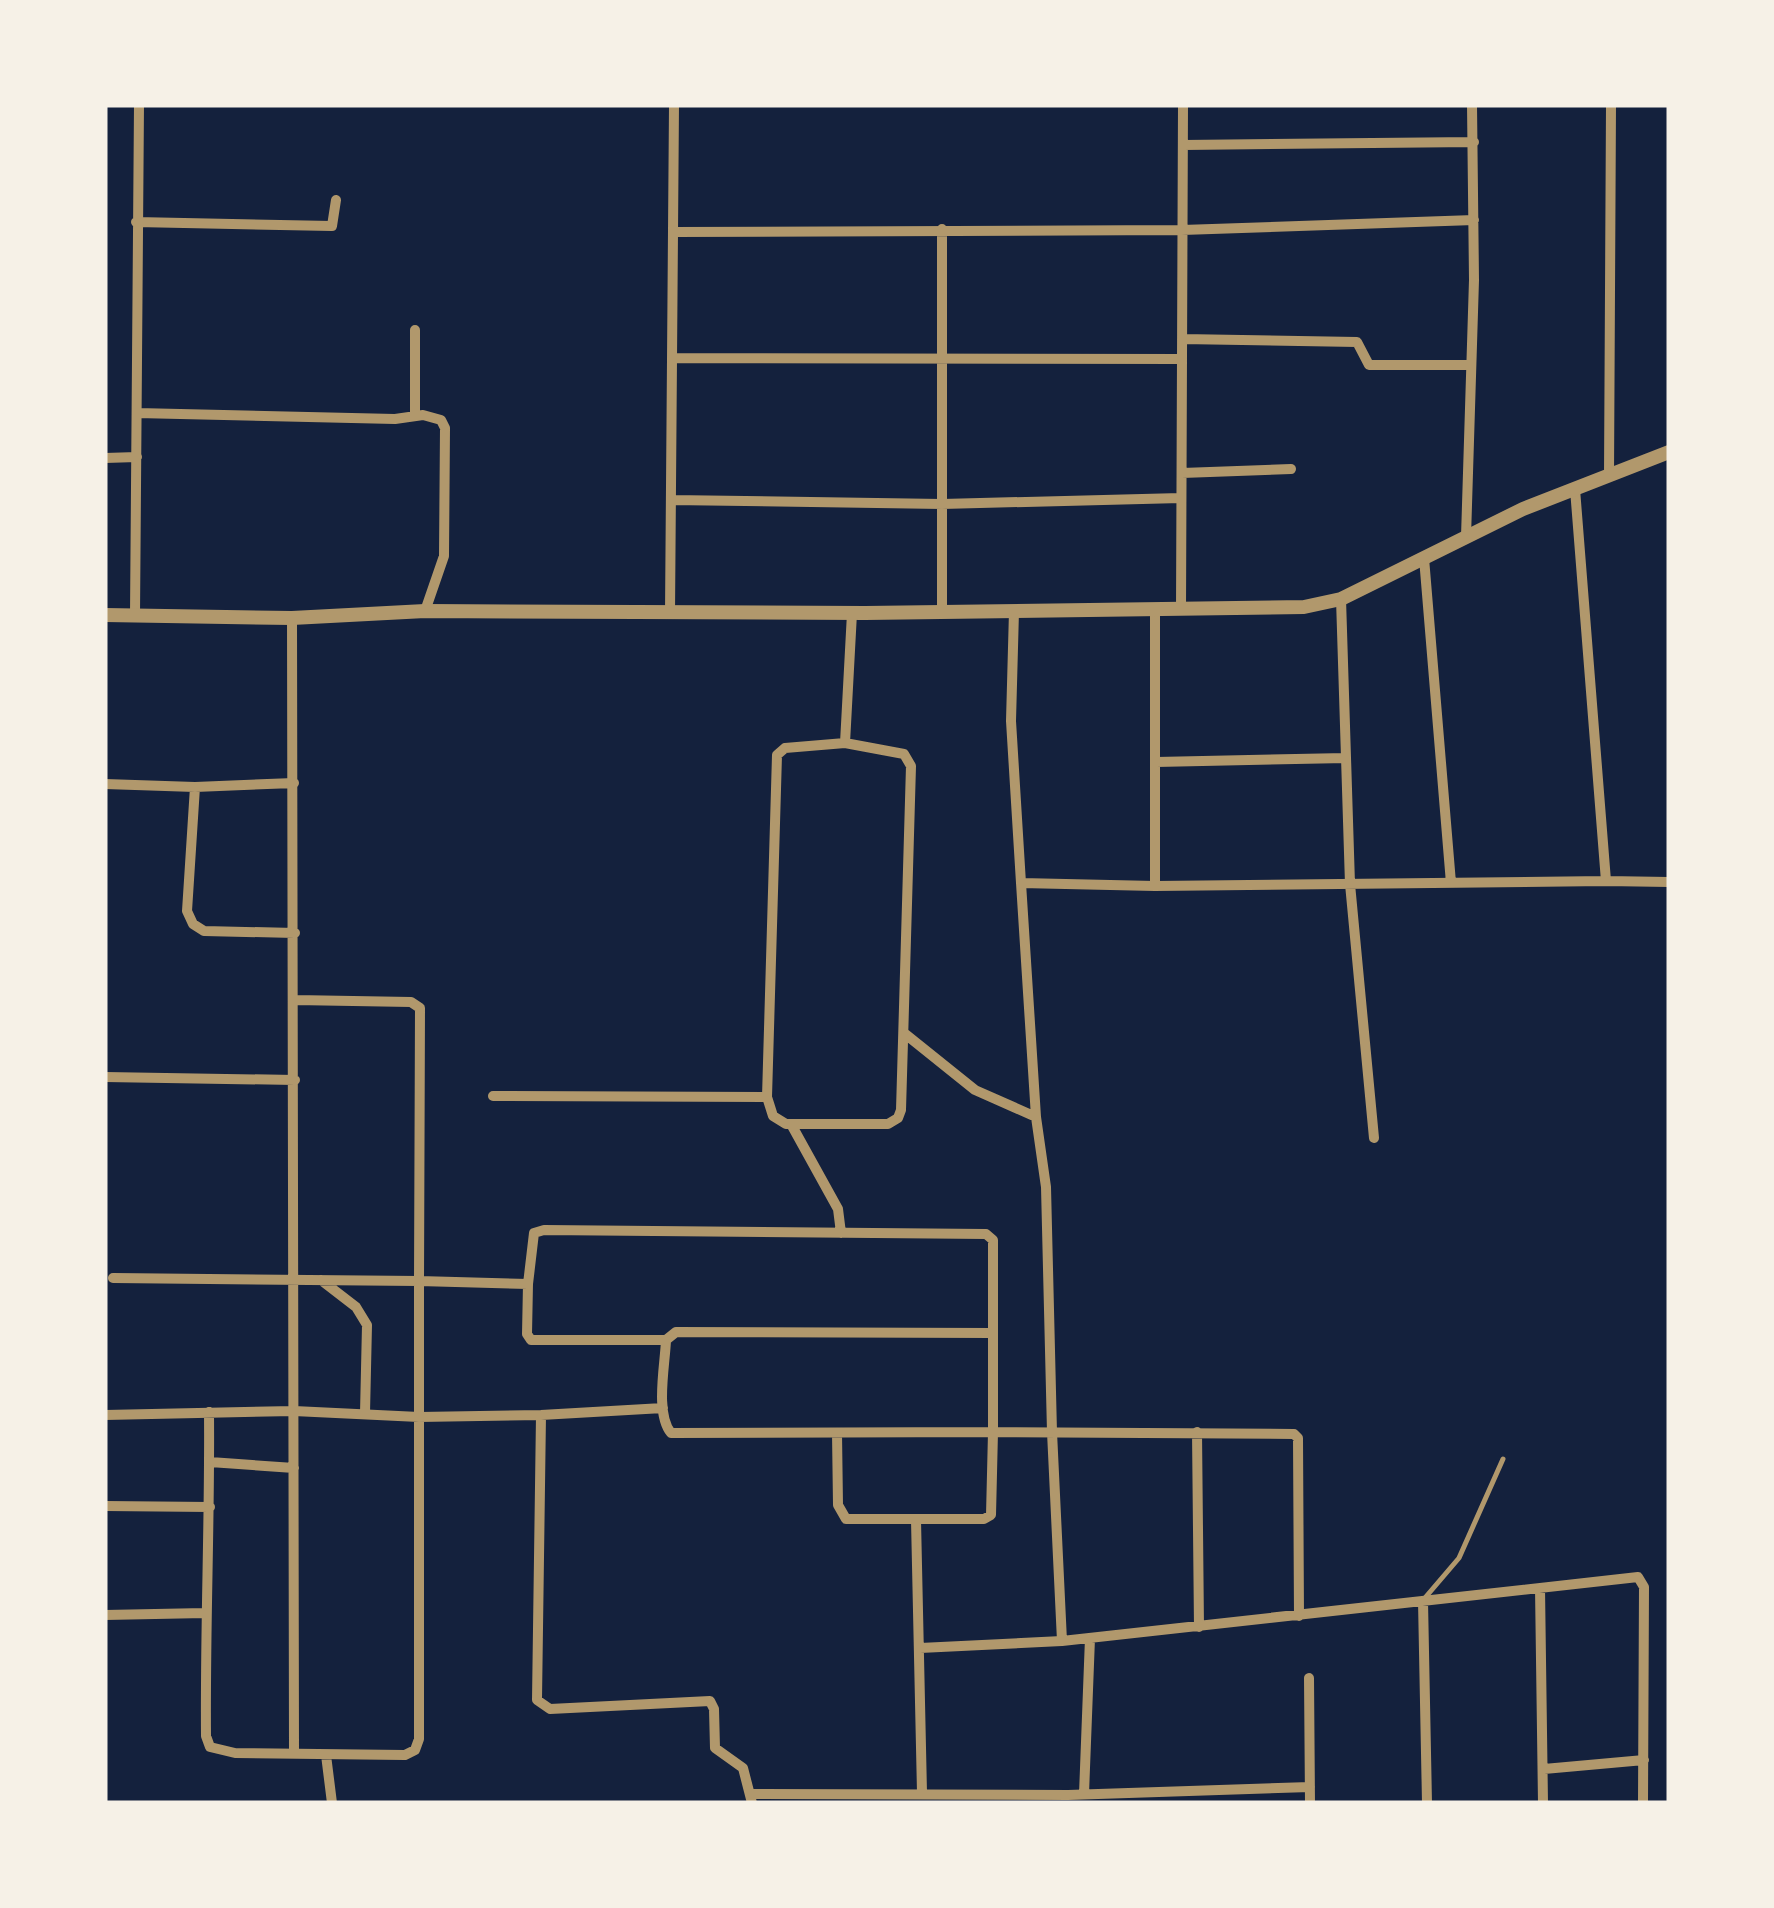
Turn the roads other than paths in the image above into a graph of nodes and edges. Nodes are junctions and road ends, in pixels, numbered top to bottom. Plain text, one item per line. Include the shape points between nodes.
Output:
1 (139, 105) edge
2 (674, 105) edge
3 (1183, 105) edge
4 (1472, 105) edge
5 (1611, 105) edge
6 (1474, 142) junction
7 (1183, 145) junction
8 (336, 200) dead end
9 (1474, 220) junction
10 (136, 222) junction
11 (942, 229) junction
12 (1182, 230) junction
13 (674, 232) junction
14 (415, 330) dead end
15 (1182, 339) junction
16 (672, 358) junction
17 (1182, 359) junction
18 (942, 361) junction
19 (1471, 365) junction
20 (137, 412) junction
21 (415, 416) junction
22 (1669, 452) edge
23 (137, 457) junction
24 (105, 458) edge
25 (1291, 469) dead end
26 (1182, 473) junction
27 (1609, 476) junction
28 (1575, 489) junction
29 (1182, 498) junction
30 (671, 500) junction
31 (942, 504) junction
32 (1466, 537) junction
33 (1424, 558) junction
34 (1340, 598) junction
35 (1155, 610) junction
36 (1182, 610) junction
37 (425, 611) junction
38 (942, 612) junction
39 (1014, 612) junction
40 (670, 613) junction
41 (852, 613) junction
42 (105, 615) edge
43 (135, 615) junction
44 (292, 618) junction
45 (845, 744) junction
46 (1346, 758) junction
47 (1156, 762) junction
48 (294, 783) junction
49 (105, 784) edge
50 (194, 787) junction
51 (1606, 881) junction
52 (1669, 882) edge
53 (1021, 883) junction
54 (1451, 883) junction
55 (1350, 884) junction
56 (1155, 886) junction
57 (295, 933) junction
58 (295, 1000) junction
59 (904, 1034) junction
60 (105, 1077) edge
61 (294, 1080) junction
62 (493, 1096) dead end
63 (767, 1097) junction
64 (1036, 1118) junction
65 (791, 1124) junction
66 (1374, 1138) dead end
67 (840, 1233) junction
68 (113, 1278) dead end
69 (293, 1278) junction
70 (320, 1280) junction
71 (419, 1281) junction
72 (528, 1284) junction
73 (993, 1332) junction
74 (666, 1340) junction
75 (663, 1408) junction
76 (294, 1411) junction
77 (209, 1412) junction
78 (364, 1413) junction
79 (105, 1416) edge
80 (541, 1416) junction
81 (419, 1417) junction
82 (992, 1432) junction
83 (1052, 1432) junction
84 (1198, 1432) junction
85 (837, 1433) junction
86 (1503, 1459) dead end
87 (210, 1462) junction
88 (294, 1468) junction
89 (105, 1506) edge
90 (210, 1507) junction
91 (916, 1520) junction
92 (1540, 1588) junction
93 (1423, 1600) junction
94 (205, 1613) junction
95 (105, 1614) edge
96 (1299, 1616) junction
97 (1199, 1627) junction
98 (1090, 1638) junction
99 (1062, 1641) junction
100 (920, 1648) junction
101 (1308, 1678) dead end
102 (294, 1754) junction
103 (326, 1754) junction
104 (1644, 1760) junction
105 (1544, 1769) junction
106 (1310, 1787) junction
107 (922, 1793) junction
108 (1084, 1794) junction
109 (752, 1798) edge
110 (1068, 1799) edge
111 (332, 1803) edge
112 (1310, 1803) edge
113 (1427, 1803) edge
114 (1543, 1803) edge
115 (1644, 1803) edge

1 - 10 street
2 - 13 street
3 - 7 street
4 - 6 street
5 - 27 street
6 - 7 street
6 - 9 street
7 - 12 street
8 - 10 street via 332,226
9 - 12 street
9 - 19 street
10 - 20 street
11 - 12 street
11 - 13 street
11 - 18 street
12 - 15 street
13 - 16 street
14 - 21 street
15 - 17 street
15 - 19 street via 1357,342 1369,365
16 - 18 street
16 - 30 street
17 - 18 street
17 - 26 street
18 - 31 street
19 - 32 street
20 - 21 street
20 - 23 street
21 - 37 street via 439,418 445,428 444,556
22 - 27 street
23 - 24 street
23 - 43 street
25 - 26 street
26 - 29 street
27 - 28 street
28 - 32 street
28 - 51 street
29 - 31 street
29 - 36 street
30 - 31 street
30 - 40 street
31 - 38 street
32 - 33 street
33 - 34 street
33 - 54 street
34 - 36 street via 1304,606
34 - 46 street
35 - 36 street
35 - 39 street
35 - 47 street
37 - 40 street
37 - 44 street
38 - 39 street
38 - 41 street
39 - 53 street via 1011,722
40 - 41 street
41 - 45 street
42 - 43 street
43 - 44 street
44 - 48 street
45 - 59 street via 910,758
45 - 63 street via 785,748 777,755
46 - 47 street
46 - 55 street
47 - 56 street
48 - 50 street
48 - 57 street
49 - 50 street
50 - 57 street via 187,910 193,924 204,930
51 - 52 street
51 - 54 street
53 - 56 street
53 - 64 street
54 - 55 street
55 - 56 street
55 - 66 street
57 - 58 street
58 - 61 street
58 - 71 street via 411,1002 420,1008
59 - 64 street via 975,1090
59 - 65 street via 902,1100 894,1121
60 - 61 street
61 - 69 street
62 - 63 street
63 - 65 street via 777,1121
64 - 83 street via 1046,1187
65 - 67 street via 838,1209
67 - 72 street via 544,1230 532,1236
67 - 73 street via 990,1235
68 - 69 street
69 - 70 street
69 - 76 street
70 - 71 street
70 - 78 street via 356,1307 367,1325
71 - 72 street
71 - 81 street
72 - 74 street via 531,1340
73 - 74 street via 676,1332
73 - 82 street
74 - 75 street
75 - 80 street
75 - 85 street via 671,1433
76 - 77 street
76 - 78 street
76 - 88 street
77 - 79 street
77 - 87 street
78 - 81 street
80 - 81 street
80 - 109 street via 537,1700 550,1709 710,1701 715,1748 743,1768
81 - 103 street via 418,1745 405,1755
82 - 83 street
82 - 85 street
82 - 91 street via 991,1515
83 - 84 street
83 - 99 street
84 - 96 street via 1288,1432 1298,1438
84 - 97 street
85 - 91 street via 842,1516
86 - 93 lane via 1459,1558
87 - 88 street
87 - 90 street
88 - 102 street
89 - 90 street
90 - 94 street
91 - 100 street
92 - 93 street
92 - 104 street via 1640,1579
92 - 105 street
93 - 96 street
93 - 113 street
94 - 95 street
94 - 102 street via 210,1746 235,1754
96 - 97 street
97 - 98 street
98 - 99 street
98 - 108 street
99 - 100 street
100 - 107 street
101 - 106 street
102 - 103 street
103 - 111 street
104 - 105 street
104 - 115 street
105 - 114 street
106 - 108 street
106 - 112 street
107 - 109 street
107 - 110 street
108 - 110 street

